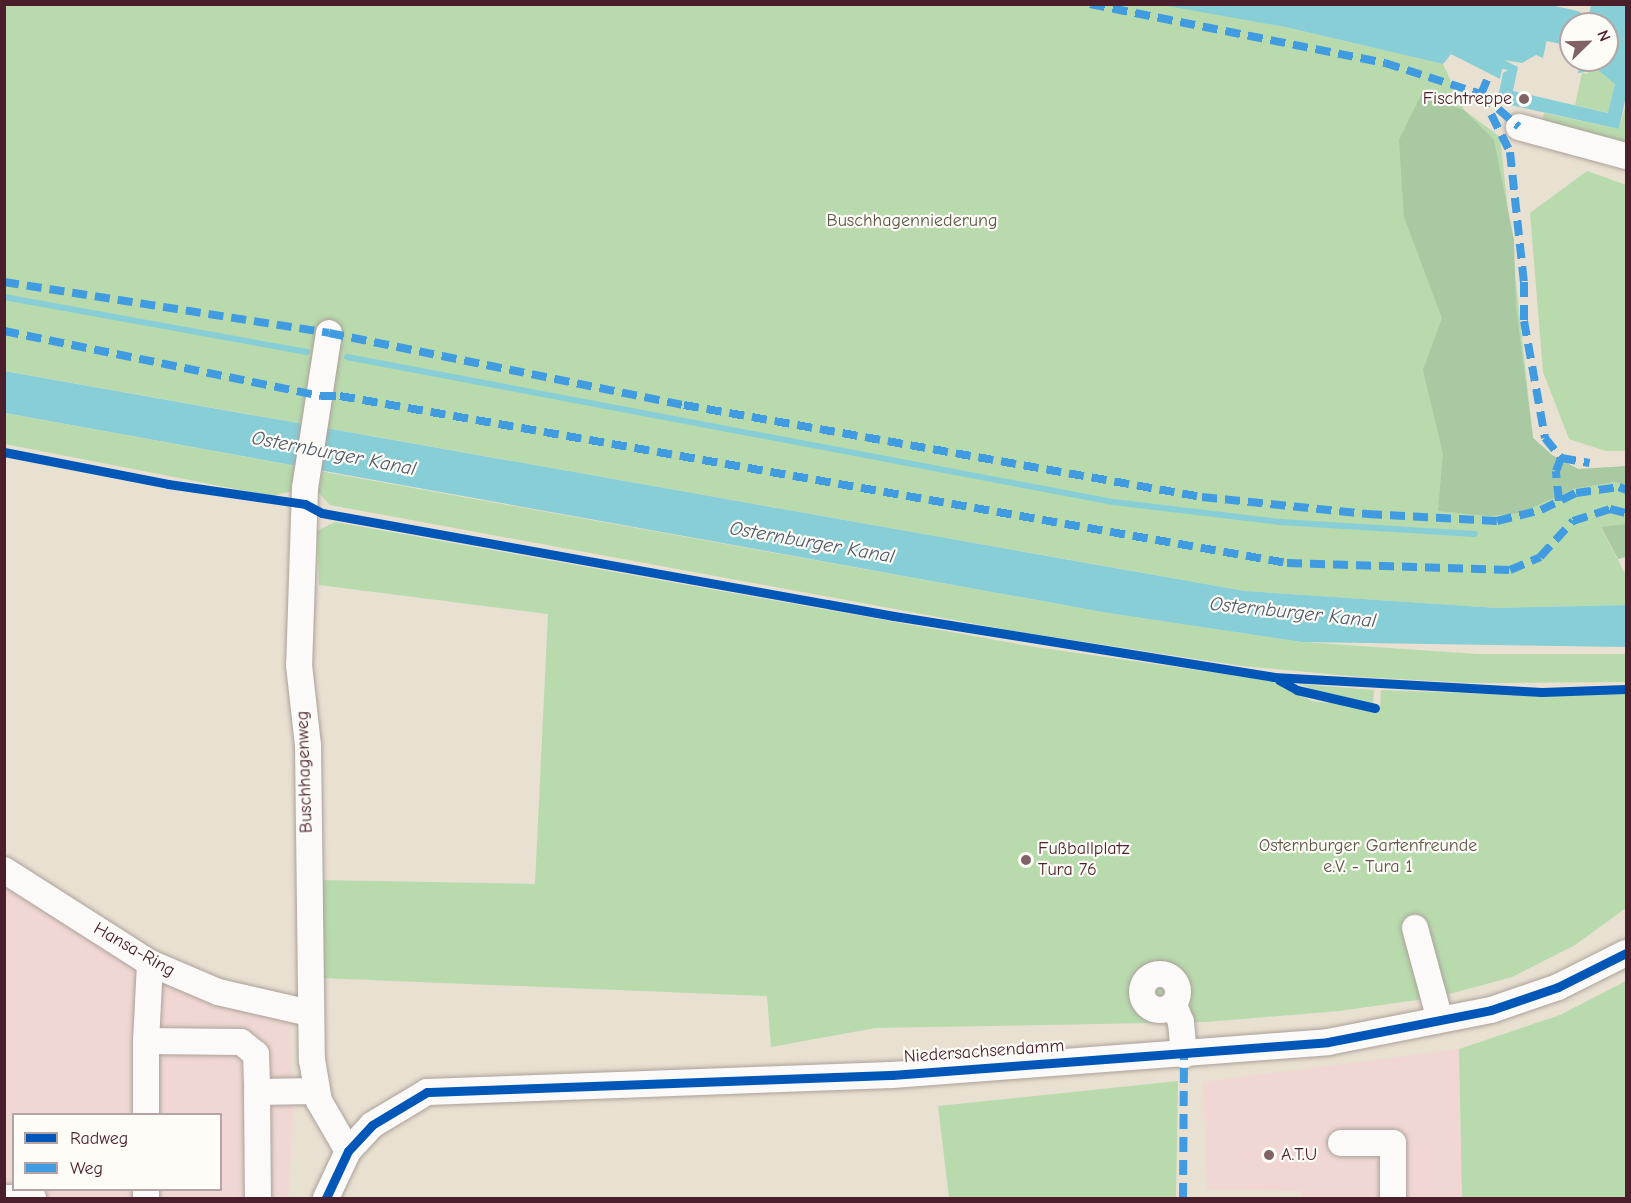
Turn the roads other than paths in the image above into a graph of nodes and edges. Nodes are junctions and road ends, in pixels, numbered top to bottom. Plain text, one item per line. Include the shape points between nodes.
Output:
1 (1519, 127) dead end
2 (1626, 156) edge
3 (329, 333) dead end
4 (4, 870) edge
5 (1415, 928) dead end
6 (1626, 953) edge
7 (150, 963) junction
8 (1174, 1005) dead end
9 (310, 1013) junction
10 (1440, 1020) junction
11 (146, 1041) junction
12 (1184, 1055) junction
13 (316, 1091) junction
14 (256, 1092) junction
15 (146, 1113) edge
16 (1341, 1143) dead end
17 (348, 1151) junction
18 (4, 1198) edge
19 (33, 1198) edge
20 (258, 1198) edge
21 (326, 1198) edge
22 (1393, 1198) edge

1 - 2 street
3 - 9 street, Buschhagenweg via 305,496 299,665 308,745
4 - 7 street, Hansa-Ring
5 - 10 street
6 - 10 street, Niedersachsendamm via 1558,987 1491,1010
7 - 9 street, Hansa-Ring via 218,992
7 - 11 street
8 - 12 street via 1181,1022
9 - 13 street, Buschhagenweg
10 - 12 street, Niedersachsendamm via 1328,1042
11 - 14 street via 241,1042 256,1054
11 - 15 street
12 - 17 street, Niedersachsendamm via 892,1075 446,1089 427,1092 392,1112 372,1125
13 - 14 street
13 - 17 street, Buschhagenweg via 336,1135
14 - 20 street
16 - 22 street via 1393,1143
17 - 21 street
18 - 19 street

